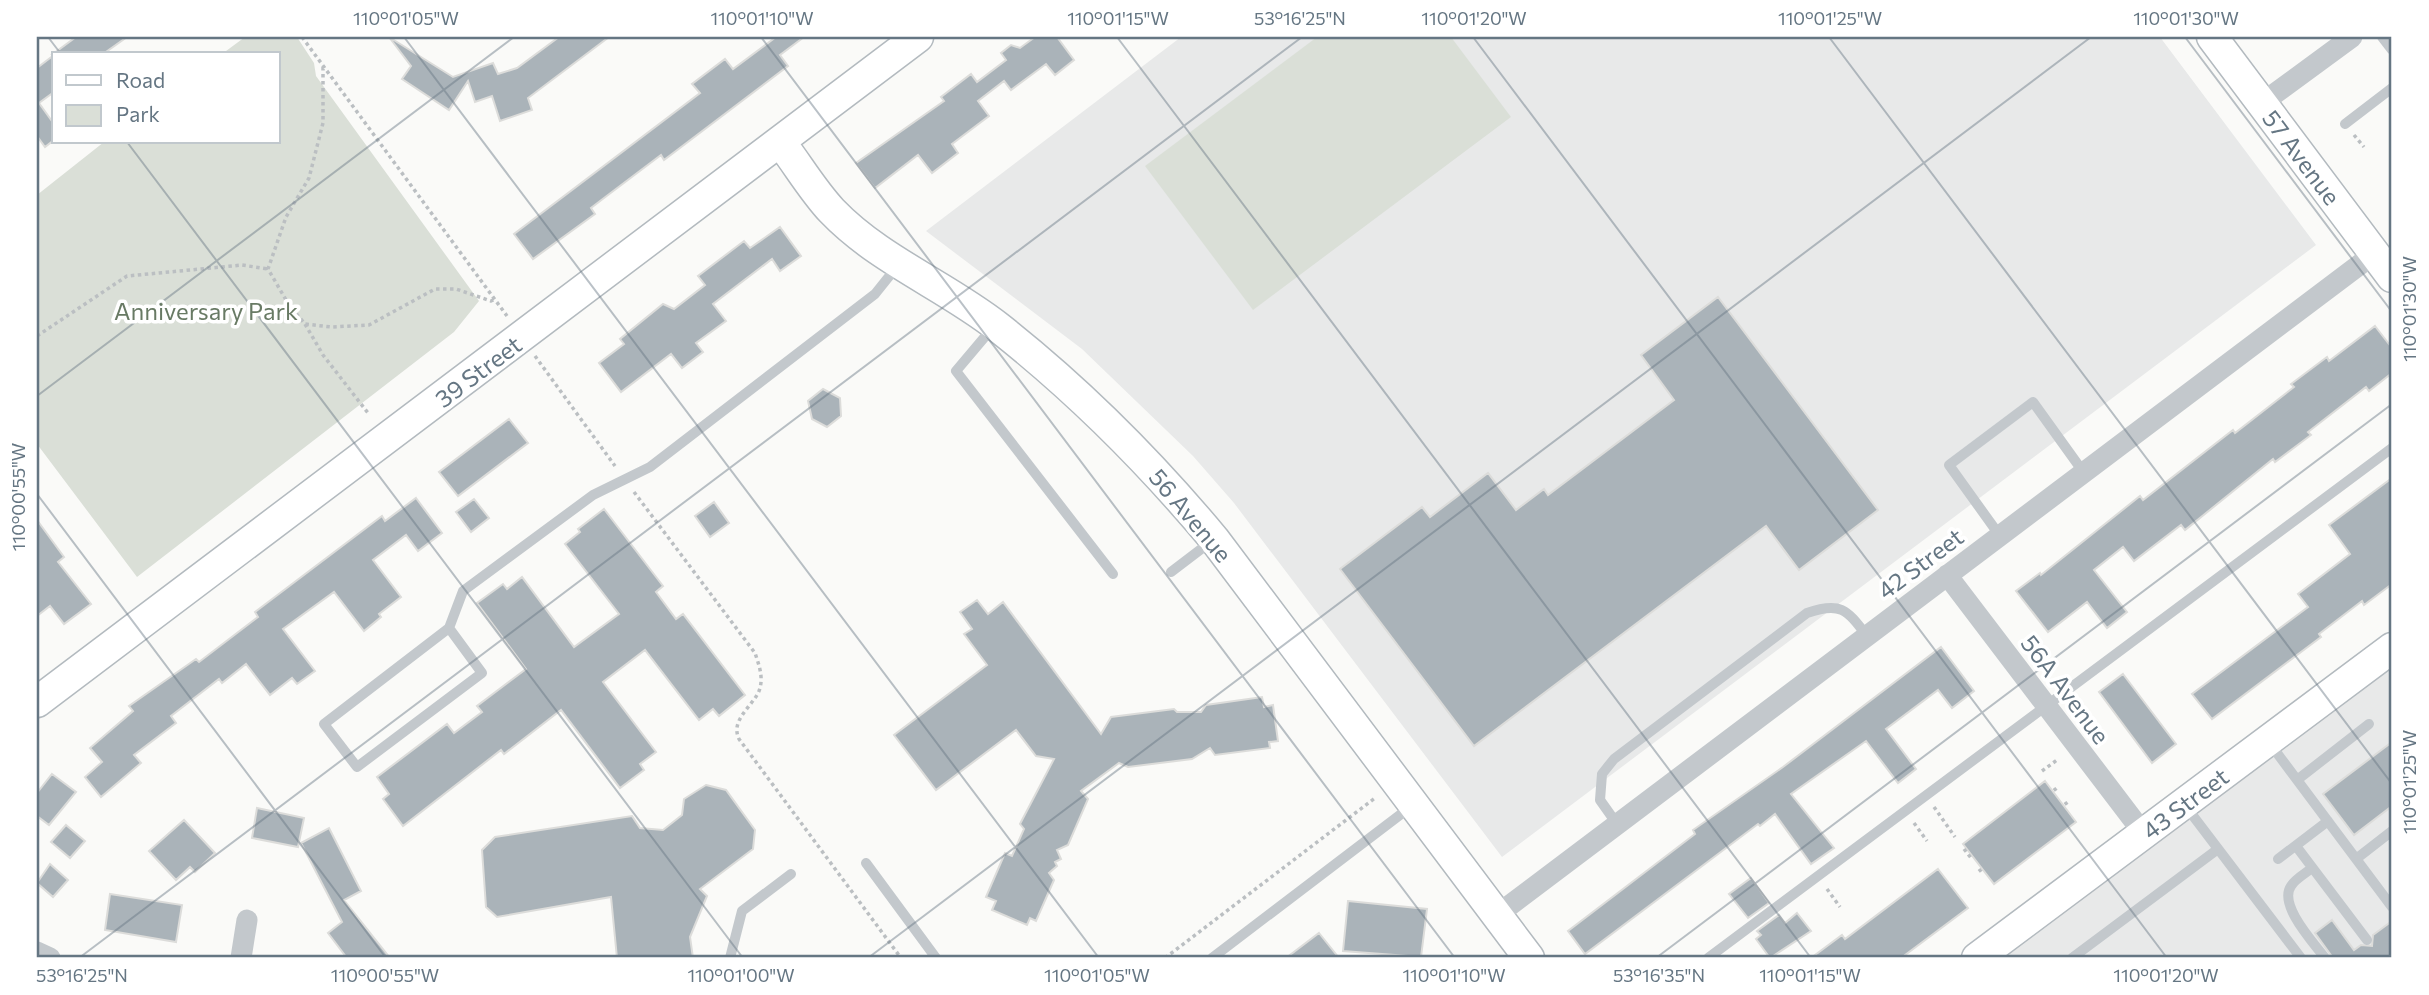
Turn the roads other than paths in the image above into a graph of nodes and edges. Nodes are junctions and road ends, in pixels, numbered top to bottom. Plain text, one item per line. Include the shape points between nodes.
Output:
1 (918, 37) edge
2 (2212, 37) edge
3 (2352, 37) edge
4 (2382, 37) edge
5 (2392, 50) edge
6 (2392, 88) edge
7 (2262, 103) junction
8 (2345, 124) dead end
9 (780, 144) junction
10 (900, 262) junction
11 (2383, 265) edge
12 (995, 325) junction
13 (2392, 448) edge
14 (2084, 473) junction
15 (2000, 536) junction
16 (1214, 539) junction
17 (1171, 572) dead end
18 (1113, 574) dead end
19 (1947, 575) junction
20 (449, 628) junction
21 (1867, 636) junction
22 (2392, 648) edge
23 (37, 702) edge
24 (2046, 705) junction
25 (2369, 724) dead end
26 (2268, 741) junction
27 (2297, 780) junction
28 (2184, 804) junction
29 (1414, 805) junction
30 (2328, 821) junction
31 (1617, 824) junction
32 (2392, 831) edge
33 (2144, 834) junction
34 (2296, 846) junction
35 (2218, 849) junction
36 (2278, 859) dead end
37 (2356, 859) junction
38 (866, 863) dead end
39 (2312, 868) junction
40 (791, 874) dead end
41 (2392, 907) edge
42 (1497, 915) junction
43 (247, 920) dead end
44 (2367, 940) dead end
45 (37, 952) edge
46 (50, 958) edge
47 (242, 958) edge
48 (730, 958) edge
49 (936, 958) edge
50 (1212, 958) edge
51 (1529, 958) edge
52 (1708, 958) edge
53 (1977, 958) edge
54 (2072, 958) edge
55 (2301, 958) edge
56 (2325, 958) edge

1 - 9 street, 39 Street
2 - 7 street, 57 Avenue
3 - 7 street
4 - 5 lane
6 - 8 lane
7 - 11 street, 57 Avenue
9 - 10 street, 56 Avenue via 832,211
9 - 23 street, 39 Street
10 - 12 street, 56 Avenue
10 - 20 lane via 875,294 650,467 593,495 463,591
11 - 14 street, 42 Street
12 - 16 street, 56 Avenue via 1110,425 1165,480
12 - 18 lane via 956,371
13 - 24 lane
14 - 15 street, 42 Street
14 - 15 lane via 2033,402 1949,465
15 - 19 street, 42 Street
16 - 17 lane
16 - 29 street, 56 Avenue
19 - 21 street, 42 Street
19 - 24 street, 56A Avenue
20 - 20 lane via 324,724 357,767 482,673
21 - 31 street, 42 Street
21 - 31 lane via 1840,607 1807,613 1629,747 1602,774 1600,800
22 - 26 street, 43 Street
24 - 33 street, 56A Avenue
24 - 52 lane
25 - 27 lane
26 - 27 lane
26 - 28 street, 43 Street
27 - 30 lane
28 - 33 street, 43 Street
28 - 35 lane
29 - 42 street, 56 Avenue
29 - 50 lane
30 - 34 lane
30 - 37 lane
31 - 42 street, 42 Street
32 - 37 lane
33 - 53 street, 43 Street
34 - 36 lane
34 - 39 lane
35 - 54 lane
35 - 55 lane
37 - 41 lane
38 - 49 lane
39 - 44 lane
39 - 56 lane via 2288,893 2290,904
40 - 48 lane via 742,911
42 - 51 street, 56 Avenue
43 - 47 street
45 - 46 street

